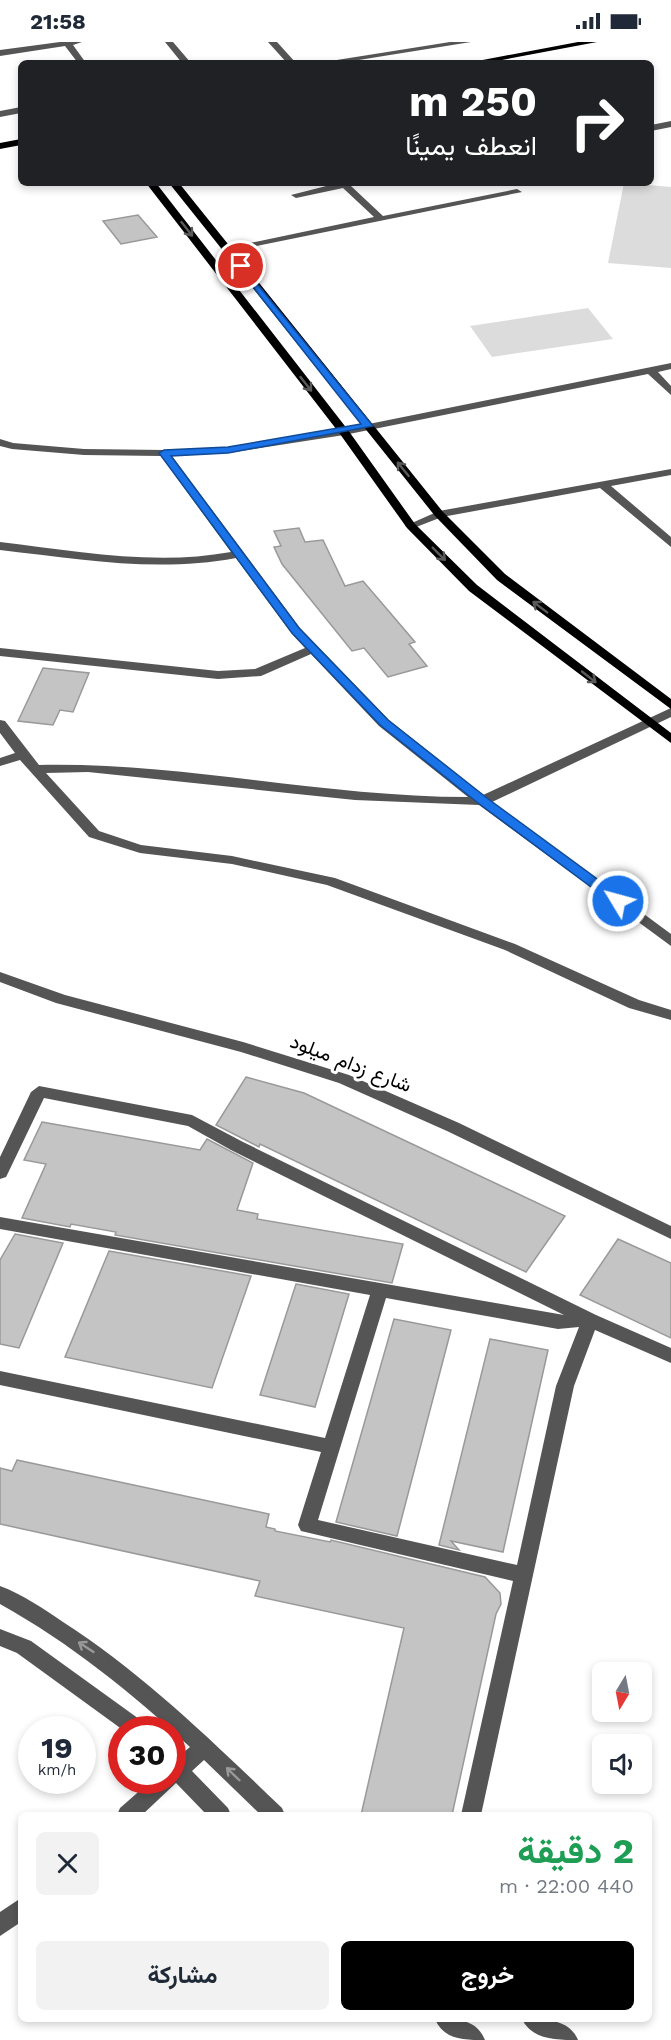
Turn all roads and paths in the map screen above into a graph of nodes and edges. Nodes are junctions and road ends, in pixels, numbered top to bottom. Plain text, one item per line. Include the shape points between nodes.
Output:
1 (78, 42) edge
2 (169, 42) edge
3 (272, 42) edge
4 (467, 42) edge
5 (593, 42) edge
6 (67, 43) edge
7 (375, 51) junction
8 (0, 53) edge
9 (80, 60) edge
10 (184, 60) edge
11 (289, 60) edge
12 (335, 60) edge
13 (386, 60) edge
14 (488, 60) edge
15 (18, 111) edge
16 (0, 114) edge
17 (671, 124) edge
18 (654, 127) edge
19 (18, 143) edge
20 (0, 146) edge
21 (153, 186) edge
22 (176, 186) edge
23 (337, 186) edge
24 (348, 186) edge
25 (511, 186) edge
26 (296, 195) dead end
27 (381, 219) junction
28 (227, 249) junction
29 (671, 366) edge
30 (650, 370) junction
31 (671, 392) edge
32 (368, 426) junction
33 (344, 432) junction
34 (4, 444) edge
35 (164, 453) junction
36 (671, 472) edge
37 (604, 486) junction
38 (439, 514) junction
39 (411, 526) junction
40 (671, 543) edge
41 (0, 546) edge
42 (238, 554) junction
43 (313, 649) junction
44 (0, 652) edge
45 (671, 705) edge
46 (671, 712) edge
47 (647, 722) junction
48 (0, 724) edge
49 (671, 739) edge
50 (23, 755) junction
51 (0, 762) edge
52 (35, 769) junction
53 (482, 801) junction
54 (671, 941) edge
55 (0, 977) edge
56 (671, 1015) edge
57 (0, 1173) edge
58 (0, 1223) edge
59 (671, 1233) edge
60 (380, 1290) junction
61 (590, 1320) junction
62 (671, 1356) edge
63 (0, 1378) edge
64 (331, 1447) junction
65 (524, 1575) junction
66 (0, 1594) edge
67 (0, 1637) edge
68 (120, 1716) edge
69 (204, 1747) junction
70 (186, 1762) edge
71 (186, 1785) edge
72 (150, 1794) edge
73 (130, 1812) edge
74 (218, 1812) edge
75 (272, 1812) edge
76 (472, 1812) edge
77 (18, 1911) edge
78 (0, 1926) edge
79 (450, 2022) edge
80 (538, 2022) edge
81 (474, 2040) edge
82 (567, 2040) edge

1 - 6 street
2 - 10 street
3 - 11 street
4 - 7 street
5 - 14 main road
6 - 8 street
6 - 9 street
7 - 12 street
7 - 13 street
15 - 16 street
17 - 18 street
19 - 20 main road
21 -> 33 main road
22 - 28 main road
23 - 26 street
24 - 27 street
25 - 27 street via 517,192
27 - 28 street
28 - 32 main road
29 - 30 street
30 - 31 street
30 - 32 street
32 - 33 street
38 -> 32 main road
33 - 35 street via 228,450
33 - 39 main road
34 - 35 street via 84,452
35 - 42 street
36 - 37 street
37 - 38 street
37 - 40 street
38 - 39 street
45 -> 38 main road via 501,577
39 -> 47 main road via 472,588
41 - 42 street via 159,562 192,562
42 - 43 street
43 - 44 street via 257,673 218,675
43 - 53 street via 384,723
46 - 47 street
47 - 49 main road
47 - 53 street
48 - 50 street
50 - 51 street
50 - 52 street
52 - 53 street via 88,768 355,796
52 - 56 street via 84,825 109,841 140,849 232,860 330,881 453,925 634,1004
53 - 54 street
55 - 59 street, شارع زدام ميلود via 61,999 243,1047 344,1079 453,1127
57 - 61 street via 39,1092 192,1121
58 - 60 street
60 - 61 street via 558,1322
60 - 64 street
61 - 62 street
61 - 65 street via 565,1386
63 - 64 street
64 - 65 street via 307,1525
65 - 76 street
69 -> 66 street via 93,1651
67 - 68 street via 24,1647
69 - 70 street
75 -> 69 street
71 - 74 street
72 - 73 street
77 - 78 street
79 - 81 street
80 - 82 street

